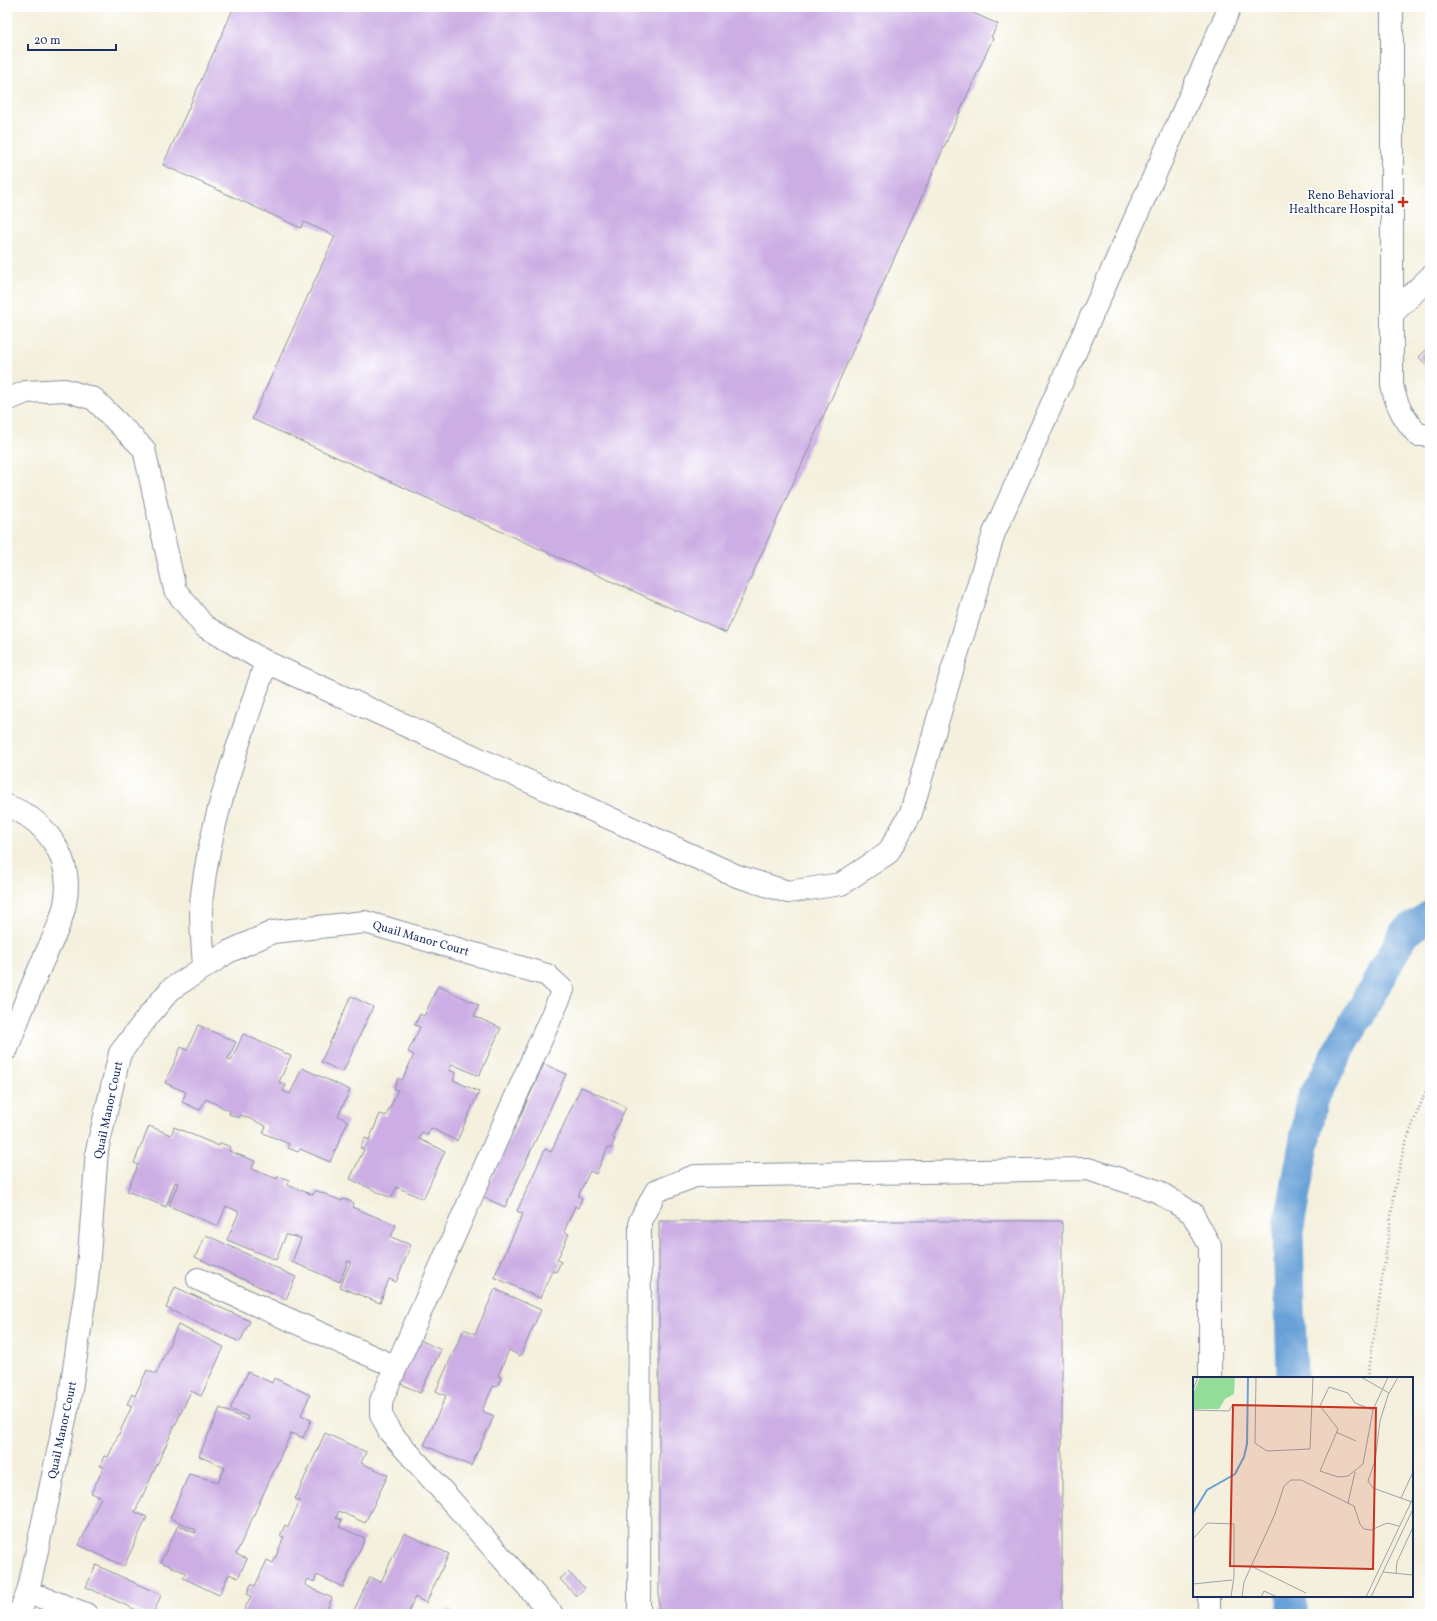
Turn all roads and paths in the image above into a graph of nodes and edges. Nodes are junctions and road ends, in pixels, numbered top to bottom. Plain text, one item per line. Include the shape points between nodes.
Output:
1 (1230, 7) edge
2 (1392, 7) edge
3 (1430, 277) edge
4 (1392, 314) junction
5 (7, 400) edge
6 (1430, 435) edge
7 (266, 662) junction
8 (7, 806) edge
9 (204, 968) junction
10 (7, 1049) edge
11 (1430, 1080) edge
12 (198, 1279) dead end
13 (396, 1367) junction
14 (1210, 1377) edge
15 (1368, 1377) edge
16 (28, 1592) junction
17 (1209, 1597) edge
18 (19, 1614) edge
19 (86, 1614) edge
20 (552, 1614) edge
21 (639, 1614) edge
22 (1209, 1614) edge

1 - 7 street via 994,533 911,813 888,853 841,884 788,892 780,890 737,876
2 - 4 street
3 - 4 street
4 - 6 street via 1394,396 1398,408 1418,435
5 - 7 street via 26,392 65,390 94,399 144,449 175,590 204,626
7 - 9 street via 213,833 202,896
8 - 10 street via 30,817 52,839 60,853 67,882 64,911
9 - 13 street, Quail Manor Court via 228,952 273,932 365,922 547,975 563,990
9 - 16 street, Quail Manor Court via 171,989 120,1053 97,1150 87,1282 70,1396
11 - 15 path via 1404,1144 1396,1182
12 - 13 street
13 - 20 street via 381,1401 381,1414 389,1430
14 - 21 street via 1210,1246 1192,1213 1157,1191 1088,1169 695,1176 656,1191 640,1221
16 - 18 street, Quail Manor Court
16 - 19 street
17 - 22 street

